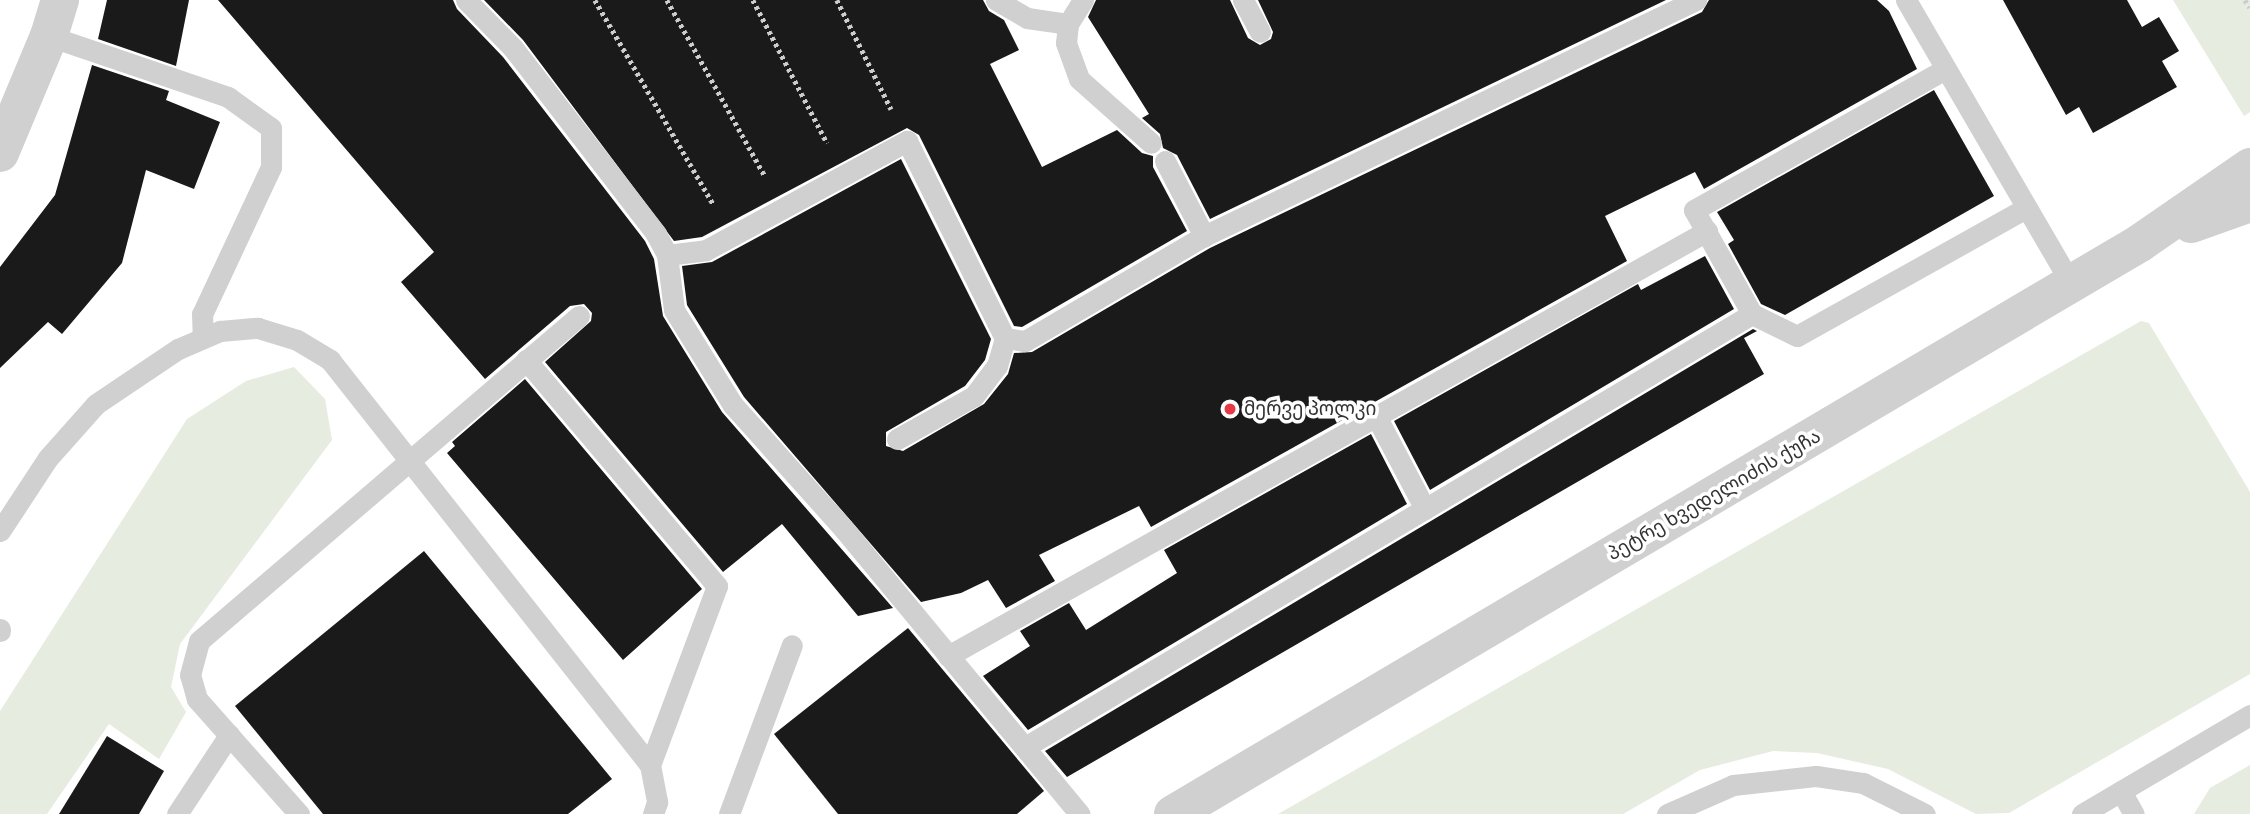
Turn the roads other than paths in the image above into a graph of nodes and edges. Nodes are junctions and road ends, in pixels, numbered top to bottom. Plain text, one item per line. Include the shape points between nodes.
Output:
1 (60, 0) edge
2 (466, 0) edge
3 (996, 0) edge
4 (1083, 0) edge
5 (1243, 0) edge
6 (1696, 0) edge
7 (1906, 0) edge
8 (1068, 24) junction
9 (1260, 32) dead end
10 (50, 36) junction
11 (1945, 69) junction
12 (1151, 143) dead end
13 (0, 153) edge
14 (1165, 161) dead end
15 (2250, 167) edge
16 (2250, 203) edge
17 (2026, 208) junction
18 (1707, 231) junction
19 (1204, 236) junction
20 (2140, 243) junction
21 (667, 255) junction
22 (2071, 284) junction
23 (1752, 314) junction
24 (579, 316) dead end
25 (204, 338) junction
26 (1005, 338) junction
27 (526, 360) junction
28 (1376, 416) junction
29 (897, 439) dead end
30 (409, 461) junction
31 (1425, 509) junction
32 (0, 531) edge
33 (792, 645) dead end
34 (948, 656) junction
35 (2250, 715) edge
36 (229, 735) junction
37 (1025, 747) junction
38 (650, 765) junction
39 (2121, 791) junction
40 (177, 814) edge
41 (299, 814) edge
42 (653, 814) edge
43 (729, 814) edge
44 (1080, 814) edge
45 (1173, 814) edge
46 (1667, 814) edge
47 (1925, 814) edge
48 (2082, 814) edge
49 (2134, 814) edge

1 - 10 street
2 - 21 lane via 569,118
3 - 8 lane via 1027,18
4 - 8 lane
5 - 9 lane
6 - 19 lane
7 - 11 lane
8 - 12 lane via 1066,43 1079,79
10 - 13 street
10 - 25 lane via 228,97 271,128 271,167 202,314
11 - 17 lane
11 - 18 lane via 1694,209
14 - 19 lane
15 - 20 street, პეტრე ხვედელიძის ქუჩა
16 - 20 street
17 - 22 lane
17 - 23 lane via 1797,337
18 - 23 lane
18 - 28 lane
19 - 26 lane via 1025,341
20 - 22 street, პეტრე ხვედელიძის ქუჩა
21 - 26 lane via 706,250 907,141
21 - 34 lane via 674,310 733,405 843,528
22 - 45 street, პეტრე ხვედელიძის ქუჩა
23 - 31 lane
24 - 27 lane
25 - 30 lane via 220,331 258,328 297,340 330,360
25 - 32 lane via 178,349 96,404 48,458
26 - 29 lane via 997,366 974,396
27 - 30 lane
27 - 38 lane via 717,586
28 - 31 lane
28 - 34 lane
30 - 36 lane via 200,641 190,675 197,699
30 - 38 lane
31 - 37 lane
33 - 43 lane
34 - 37 lane
35 - 39 lane
36 - 40 lane
36 - 41 lane
37 - 44 lane
38 - 42 lane via 657,802
39 - 48 lane
39 - 49 lane
46 - 47 lane via 1732,785 1816,776 1863,783

